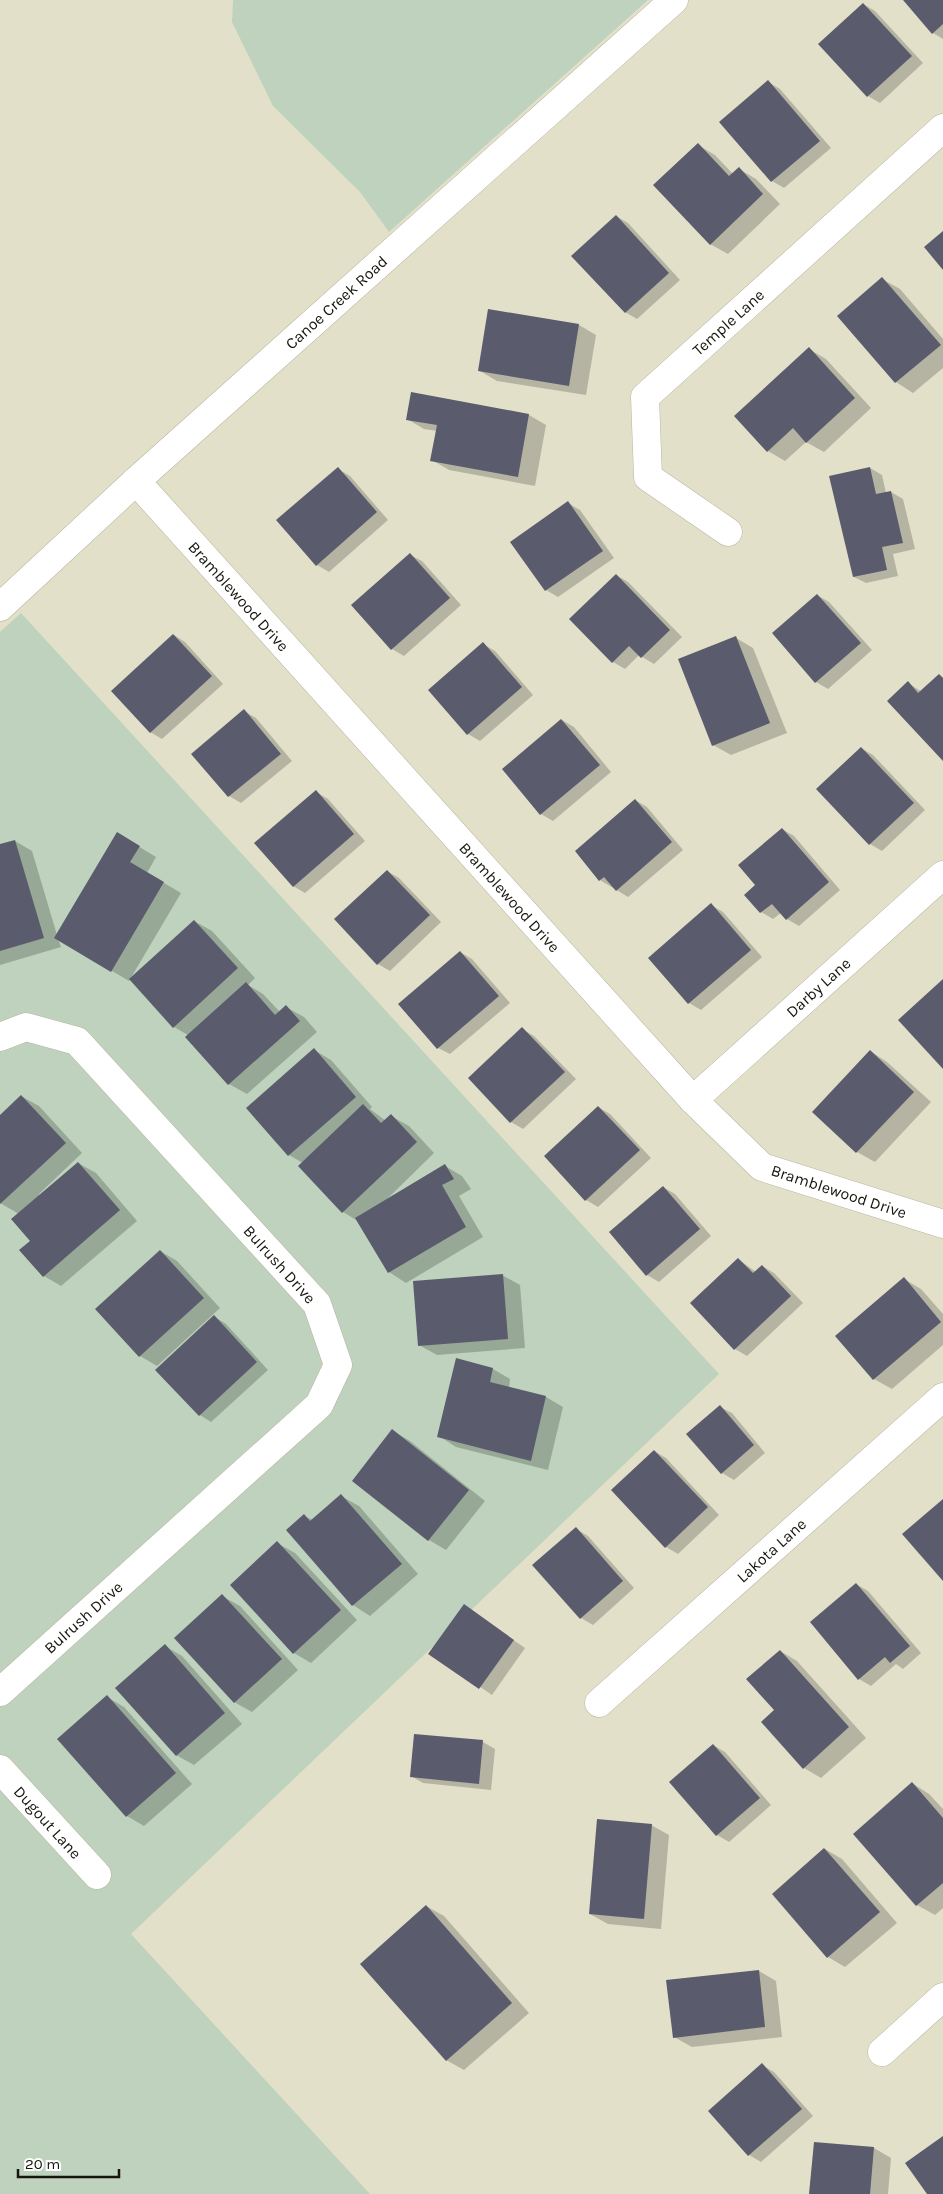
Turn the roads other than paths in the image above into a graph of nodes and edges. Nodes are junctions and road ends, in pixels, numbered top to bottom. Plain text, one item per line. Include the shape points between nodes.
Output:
1 (674, 0) edge
2 (943, 128) edge
3 (136, 481) junction
4 (728, 532) dead end
5 (0, 606) edge
6 (943, 875) edge
7 (0, 1037) edge
8 (693, 1100) junction
9 (943, 1224) edge
10 (943, 1397) edge
11 (0, 1692) edge
12 (599, 1703) dead end
13 (0, 1770) edge
14 (97, 1875) dead end
15 (943, 1997) edge
16 (882, 2052) dead end

1 - 3 street, Canoe Creek Road
2 - 4 street, Temple Lane via 645,397 648,477
3 - 5 street, Canoe Creek Road
3 - 8 street, Bramblewood Drive
6 - 8 street, Darby Lane
7 - 11 street, Bulrush Drive via 26,1027 77,1042 317,1304 338,1365 319,1405
8 - 9 street, Bramblewood Drive via 762,1167
10 - 12 street, Lakota Lane
13 - 14 street, Dugout Lane
15 - 16 street

